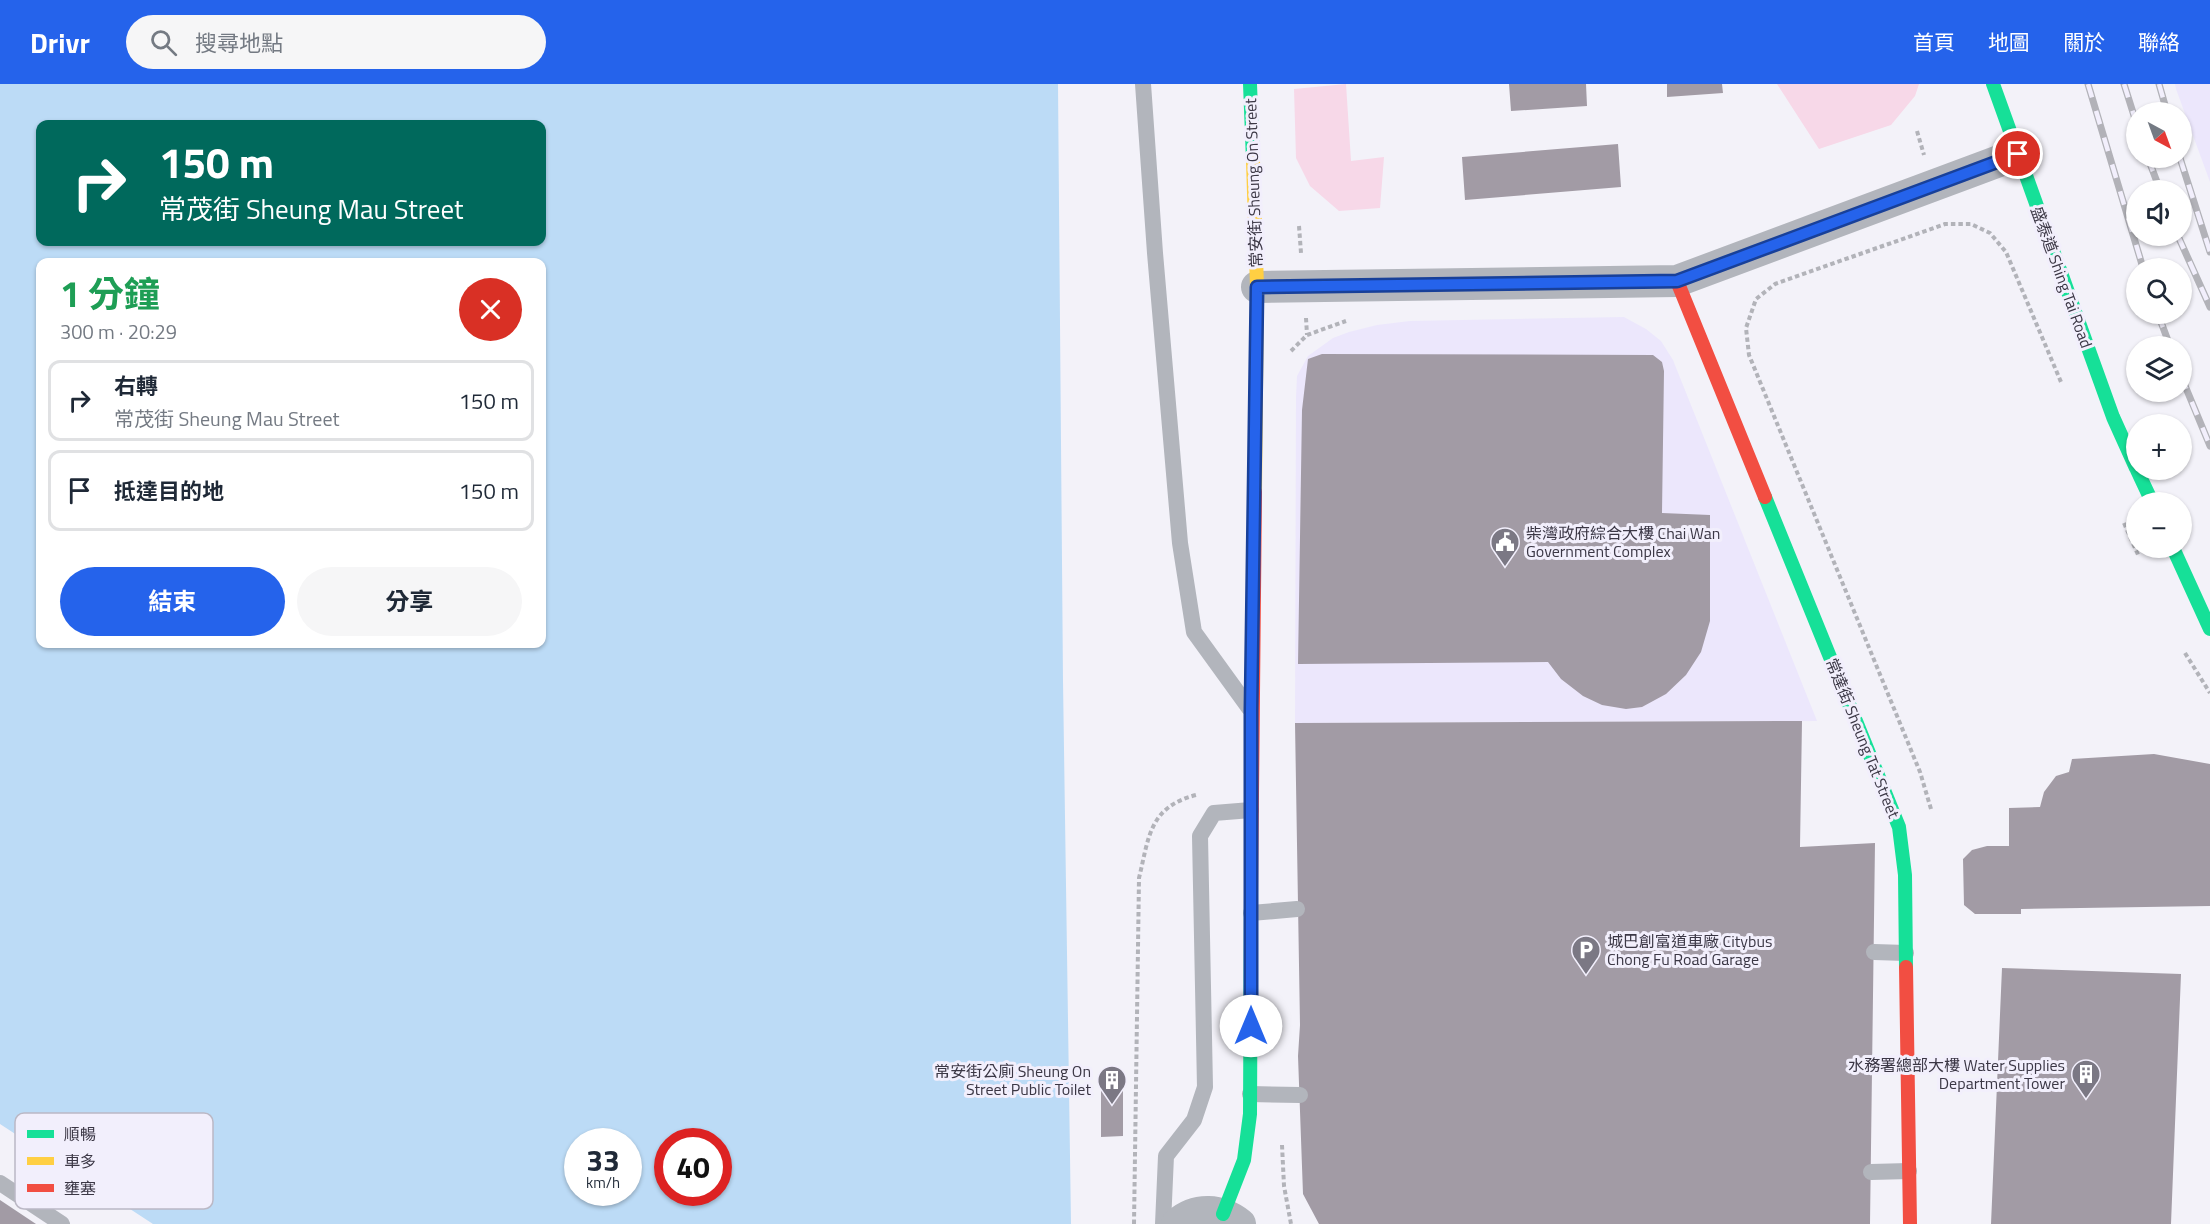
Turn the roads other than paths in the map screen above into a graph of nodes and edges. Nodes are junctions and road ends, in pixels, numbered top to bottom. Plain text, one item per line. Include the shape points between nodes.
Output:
1 (1143, 84) edge
2 (1250, 84) edge
3 (1993, 84) edge
4 (2018, 154) junction
5 (1677, 281) junction
6 (1257, 287) junction
7 (2126, 446) edge
8 (2178, 558) edge
9 (2210, 629) edge
10 (1251, 711) junction
11 (1251, 810) junction
12 (1297, 909) dead end
13 (1251, 913) junction
14 (1874, 952) dead end
15 (1906, 953) junction
16 (1250, 1094) junction
17 (1300, 1095) dead end
18 (1909, 1171) junction
19 (1871, 1172) dead end
20 (0, 1183) edge
21 (15, 1193) edge
22 (39, 1209) edge
23 (1232, 1219) edge
24 (62, 1224) edge
25 (1163, 1224) edge
26 (1177, 1224) edge
27 (1910, 1224) edge

1 - 10 lane via 1180,543 1194,632
2 - 6 street, 常安街 Sheung On Street
3 - 4 street, 盛泰道 Shing Tai Road
4 - 5 street
4 - 7 street, 盛泰道 Shing Tai Road
5 - 6 street
5 - 15 street, 常達街 Sheung Tat Street via 1899,827 1905,875
6 - 10 street, 常安街 Sheung On Street
8 - 9 street
10 - 11 street, 常安街 Sheung On Street
11 - 13 street, 常安街 Sheung On Street
11 - 25 lane via 1214,813 1200,836 1205,1087 1194,1120 1166,1156
12 - 13 lane
13 - 16 street, 常安街 Sheung On Street
14 - 15 lane
15 - 18 street, 常達街 Sheung Tat Street
16 - 17 lane
16 - 23 street, 常安街 Sheung On Street via 1244,1160
18 - 19 lane
18 - 27 street, 常達街 Sheung Tat Street
20 - 21 lane
22 - 24 lane
23 - 26 street via 1209,1211 1195,1213

